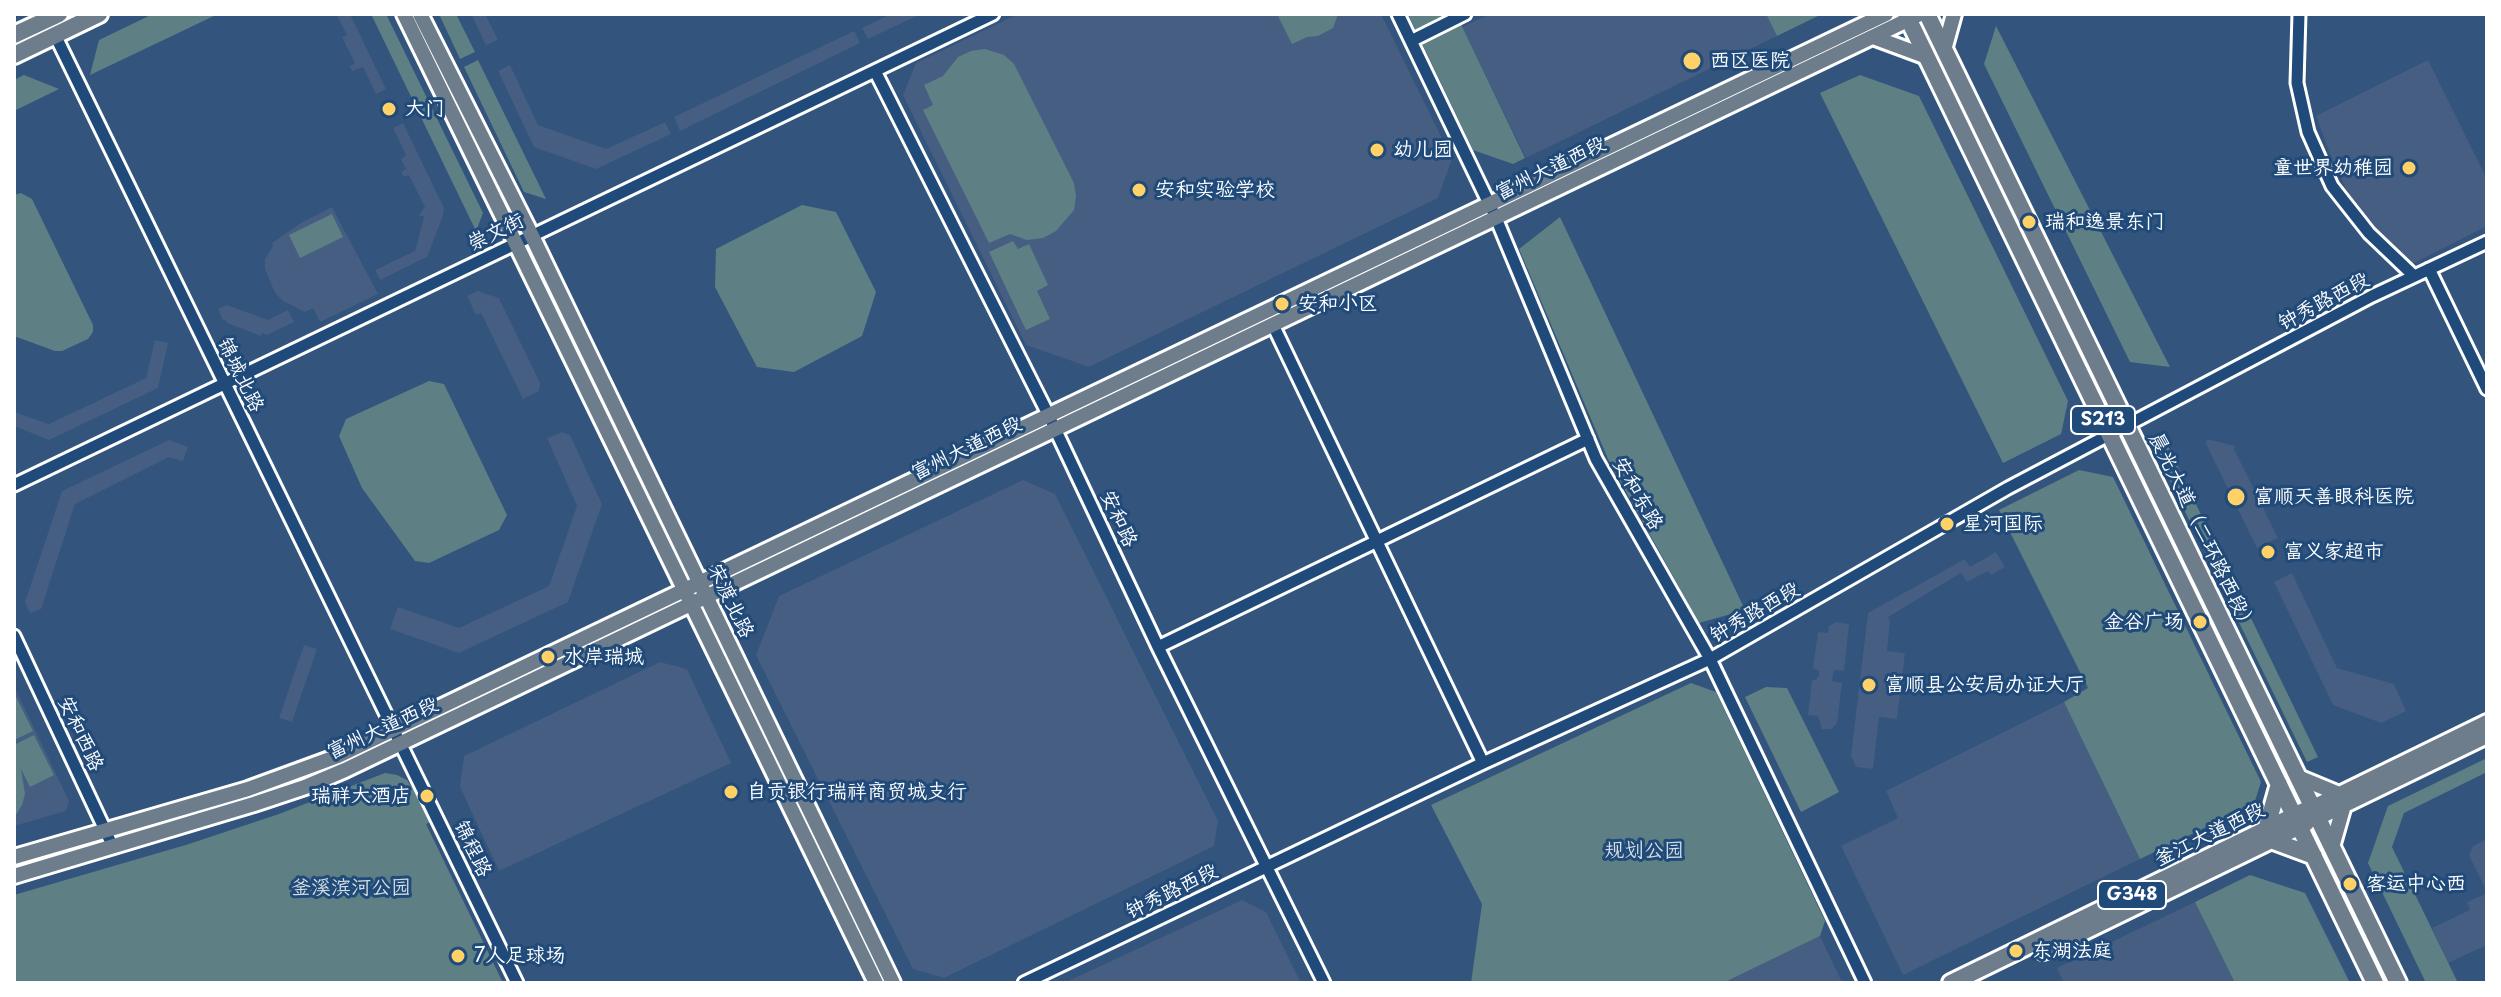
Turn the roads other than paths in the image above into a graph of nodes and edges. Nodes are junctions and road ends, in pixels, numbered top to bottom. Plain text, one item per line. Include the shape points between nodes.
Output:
1 (59, 14) edge
2 (99, 14) edge
3 (404, 14) edge
4 (420, 14) edge
5 (993, 14) edge
6 (1398, 14) edge
7 (1465, 14) edge
8 (1886, 14) edge
9 (1927, 14) edge
10 (1954, 14) edge
11 (2299, 14) edge
12 (1912, 16) edge
13 (1871, 18) edge
14 (14, 35) edge
15 (55, 35) junction
16 (1873, 37) junction
17 (1411, 41) junction
18 (1944, 50) junction
19 (14, 55) edge
20 (1927, 57) junction
21 (875, 71) junction
22 (1492, 211) junction
23 (532, 236) junction
24 (2487, 242) edge
25 (517, 243) junction
26 (2429, 269) junction
27 (2414, 276) junction
28 (1273, 325) junction
29 (224, 383) junction
30 (2487, 389) edge
31 (1052, 422) junction
32 (2127, 424) junction
33 (2109, 433) junction
34 (1588, 439) junction
35 (14, 485) edge
36 (1377, 541) junction
37 (696, 594) junction
38 (14, 636) edge
39 (1158, 647) junction
40 (1710, 659) junction
41 (2487, 722) edge
42 (2487, 736) edge
43 (397, 737) junction
44 (1483, 763) junction
45 (2298, 777) junction
46 (2279, 784) junction
47 (2342, 799) junction
48 (2315, 812) junction
49 (2297, 821) junction
50 (106, 830) junction
51 (2268, 835) junction
52 (113, 847) junction
53 (2332, 847) junction
54 (2314, 856) junction
55 (14, 857) edge
56 (1268, 866) junction
57 (14, 876) edge
58 (517, 983) edge
59 (876, 983) edge
60 (893, 983) edge
61 (1024, 983) edge
62 (1324, 983) edge
63 (1865, 983) edge
64 (1951, 983) edge
65 (1976, 983) edge
66 (2375, 983) edge
67 (2398, 983) edge

1 - 14 highway
2 - 15 highway
3 - 25 main road, 宋渡北路
4 - 23 main road, 宋渡北路
5 - 21 street, 崇文街
6 - 17 street, 安和东路
7 - 17 street
8 - 13 main road, 富州大道西段
9 - 18 highway, 晨光大道（二环路西段） / S213
10 - 18 main road
11 - 27 street via 2297,83 2308,132 2332,186 2369,233
12 - 16 main road, 富州大道西段
12 - 20 highway, 晨光大道（二环路西段） / S213
13 - 22 main road, 富州大道西段
15 - 19 highway
15 - 29 street, 锦城北路
16 - 20 main road
16 - 22 main road, 富州大道西段
17 - 22 street, 安和东路
18 - 32 highway, 晨光大道（二环路西段） / S213
20 - 33 highway, 晨光大道（二环路西段） / S213
21 - 23 street, 崇文街
21 - 31 street, 安和路
22 - 28 main road, 富州大道西段
22 - 31 main road, 富州大道西段
22 - 34 street, 安和东路
23 - 25 street, 崇文街
23 - 37 main road, 宋渡北路
24 - 26 street, 钟秀路西段
25 - 29 street, 崇文街
25 - 37 main road, 宋渡北路
26 - 27 street, 钟秀路西段
26 - 30 street
27 - 32 street, 钟秀路西段
28 - 31 main road, 富州大道西段
28 - 36 street
29 - 35 street, 崇文街
29 - 43 street, 锦城北路
31 - 37 main road, 富州大道西段
31 - 39 street, 安和路
32 - 33 street, 钟秀路西段
32 - 45 highway, 晨光大道（二环路西段） / S213
33 - 40 street, 钟秀路西段
33 - 46 highway, 晨光大道（二环路西段） / S213
34 - 36 street
34 - 40 street, 安和东路
36 - 39 street
36 - 44 street
37 - 43 main road, 富州大道西段
37 - 59 main road, 宋渡北路
37 - 60 main road, 宋渡北路
38 - 50 street, 安和西路
39 - 56 street, 安和路
40 - 44 street, 钟秀路西段
40 - 63 street, 安和东路
41 - 47 main road, 釜江大道西段 / G348
42 - 47 main road, 釜江大道西段 / G348
43 - 50 main road, 富州大道西段 via 285,777
43 - 52 main road, 富州大道西段 via 305,787
43 - 58 street, 锦程路
44 - 56 street, 钟秀路西段
45 - 47 main road
45 - 48 highway, 晨光大道（二环路西段） / S213
46 - 49 highway, 晨光大道（二环路西段） / S213
46 - 51 highway
47 - 48 main road, 釜江大道西段 / G348
47 - 53 main road
48 - 49 highway, 釜江大道西段 / G348
48 - 53 highway, 晨光大道（二环路西段） / S213
49 - 51 highway, 釜江大道西段 / G348
49 - 54 highway, 晨光大道（二环路西段） / S213
50 - 52 street, 安和西路
50 - 55 main road, 富州大道西段
51 - 54 highway
51 - 64 highway, 釜江大道西段 / G348
51 - 65 highway, 釜江大道西段 / G348
52 - 57 main road, 富州大道西段
53 - 67 highway, 晨光大道（二环路西段） / S213
54 - 66 highway, 晨光大道（二环路西段） / S213
56 - 61 street, 钟秀路西段
56 - 62 street, 安和路

